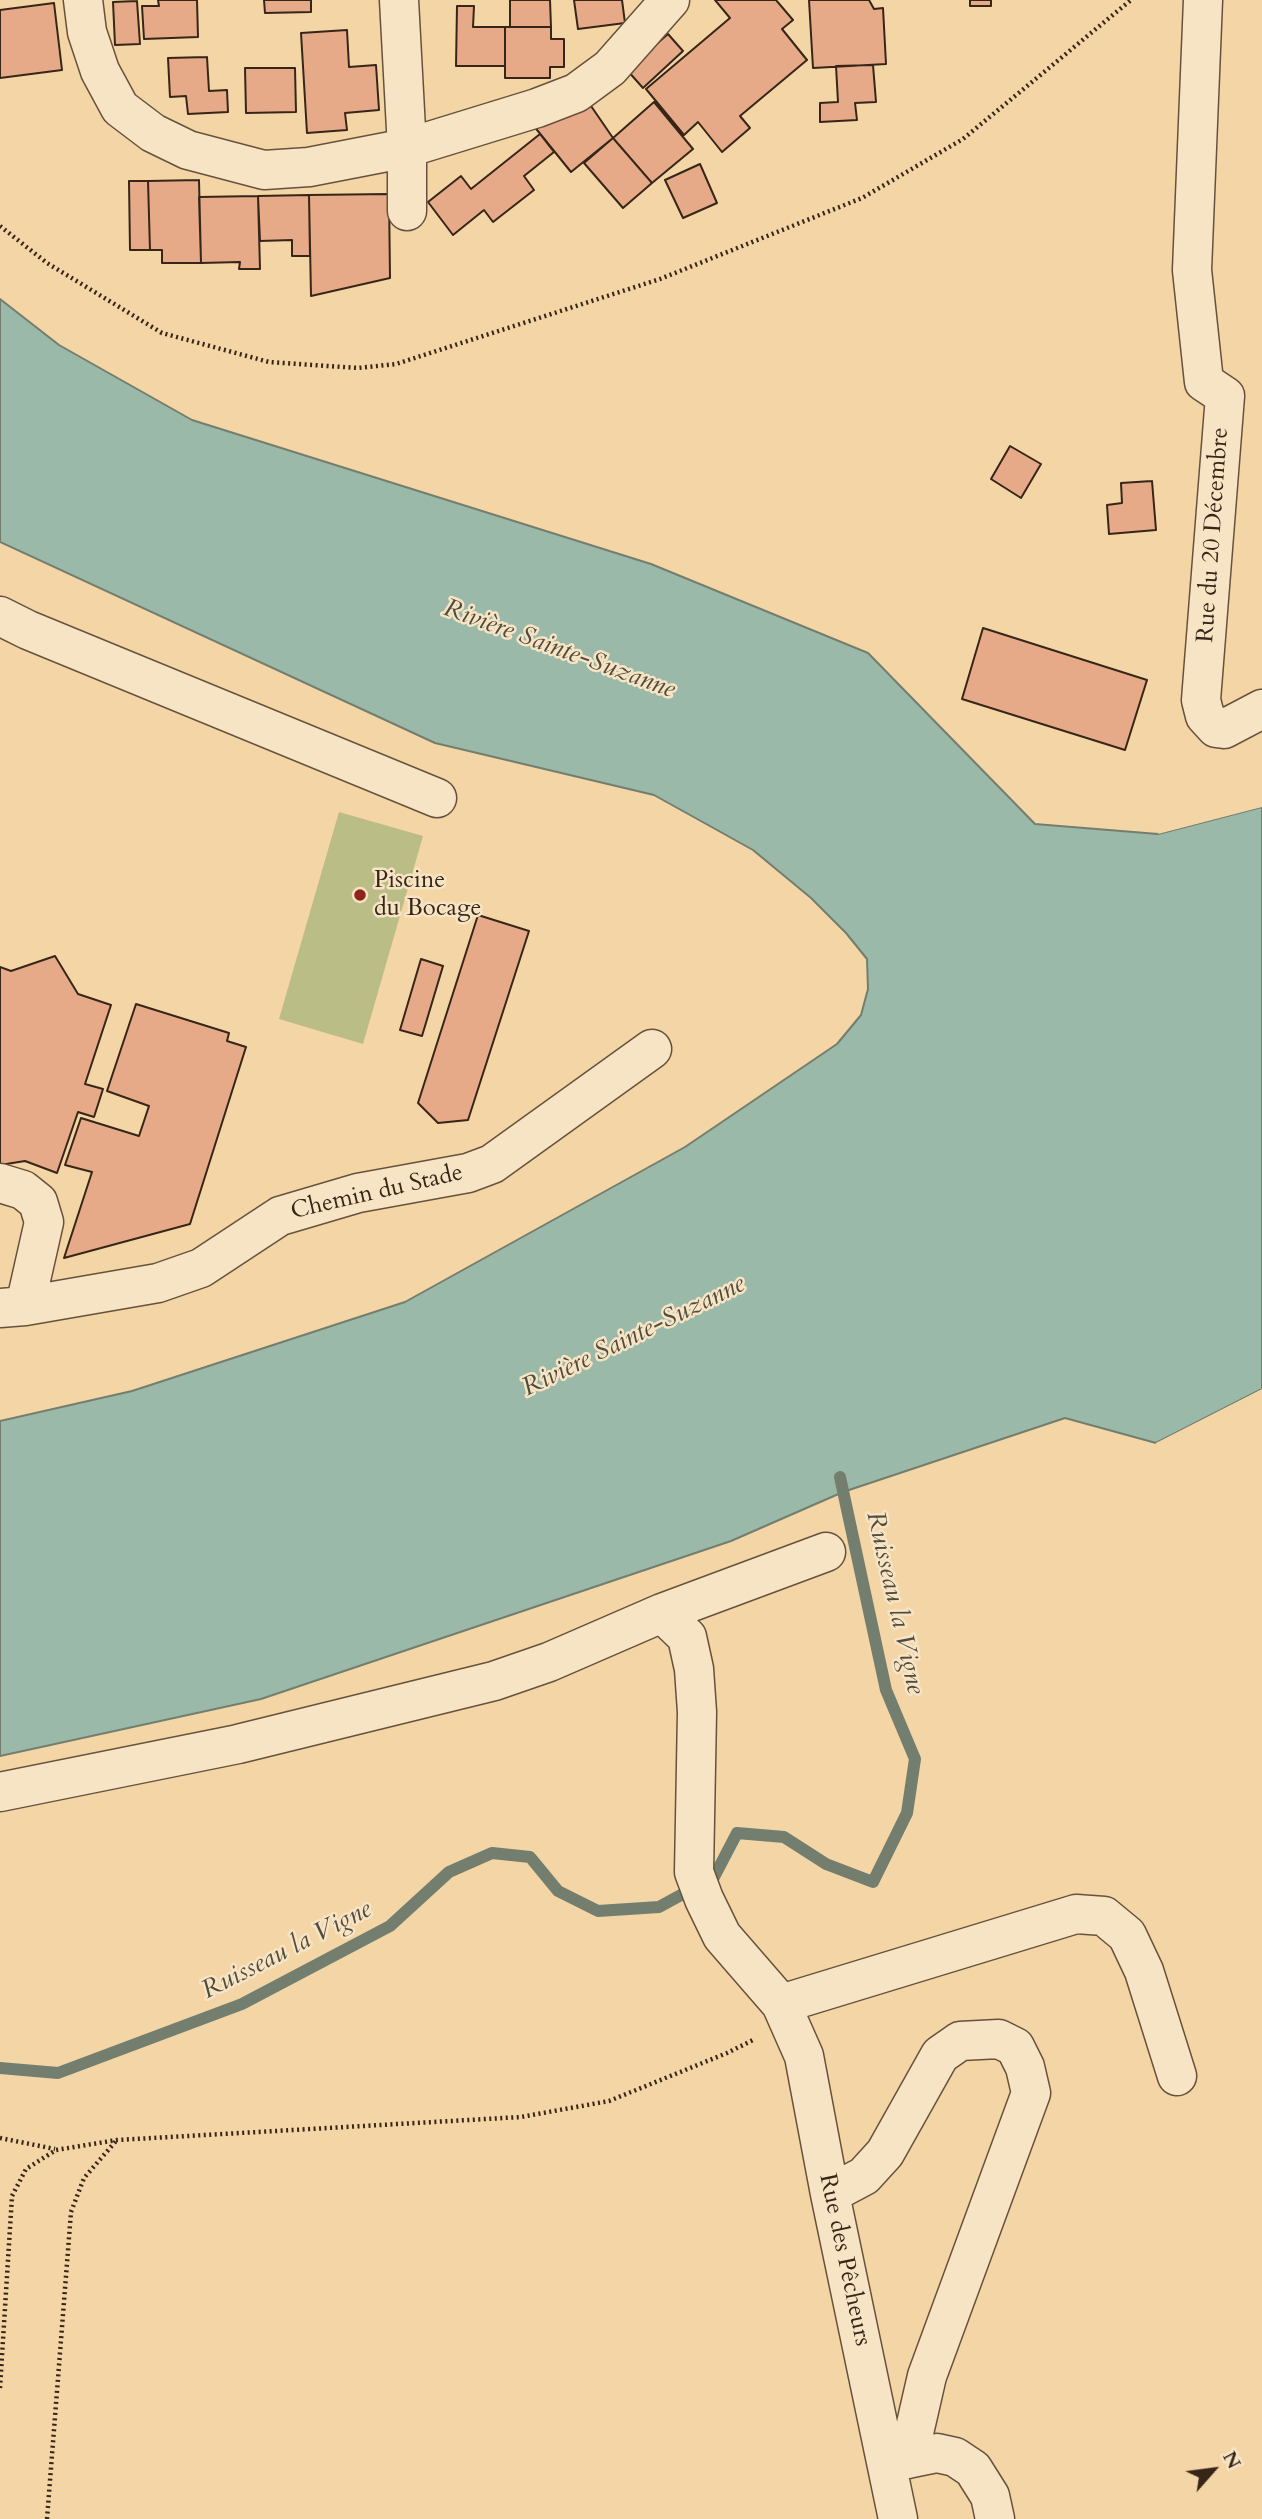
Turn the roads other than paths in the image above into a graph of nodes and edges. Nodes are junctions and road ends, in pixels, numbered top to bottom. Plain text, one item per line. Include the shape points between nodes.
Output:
1 (83, 0) edge
2 (399, 0) edge
3 (670, 0) edge
4 (1203, 0) edge
5 (407, 148) junction
6 (407, 211) dead end
7 (0, 616) edge
8 (1262, 709) edge
9 (437, 798) dead end
10 (652, 1049) dead end
11 (0, 1183) edge
12 (13, 1307) edge
13 (825, 1552) dead end
14 (662, 1613) junction
15 (0, 1792) edge
16 (785, 2013) junction
17 (1177, 2076) dead end
18 (830, 2194) junction
19 (898, 2461) junction
20 (898, 2519) edge
21 (995, 2519) edge

1 - 5 street via 87,33 100,71 120,108 153,133 188,150 264,170 309,167
2 - 5 street
3 - 5 street via 610,68 576,93
4 - 8 street, Rue du 20 Décembre via 1192,270 1204,382 1225,396 1201,700 1205,716 1216,728 1224,729
5 - 6 street
7 - 9 street
10 - 12 street, Chemin du Stade via 492,1164 280,1216 201,1268 158,1283
11 - 12 street via 23,1190 38,1202 44,1222
13 - 14 street
14 - 15 street via 494,1681 238,1744
14 - 16 street, Rue des Pêcheurs via 687,1637 694,1669 699,1886 722,1936
16 - 17 street via 1076,1914 1104,1916 1127,1935 1144,1971
16 - 18 street, Rue des Pêcheurs via 804,2056
18 - 19 street, Rue des Pêcheurs
18 - 19 street via 864,2176 886,2152 940,2055 960,2041 999,2039 1015,2047 1031,2093
19 - 20 street, Rue des Pêcheurs
19 - 21 street via 936,2453 955,2457 973,2469 990,2496

